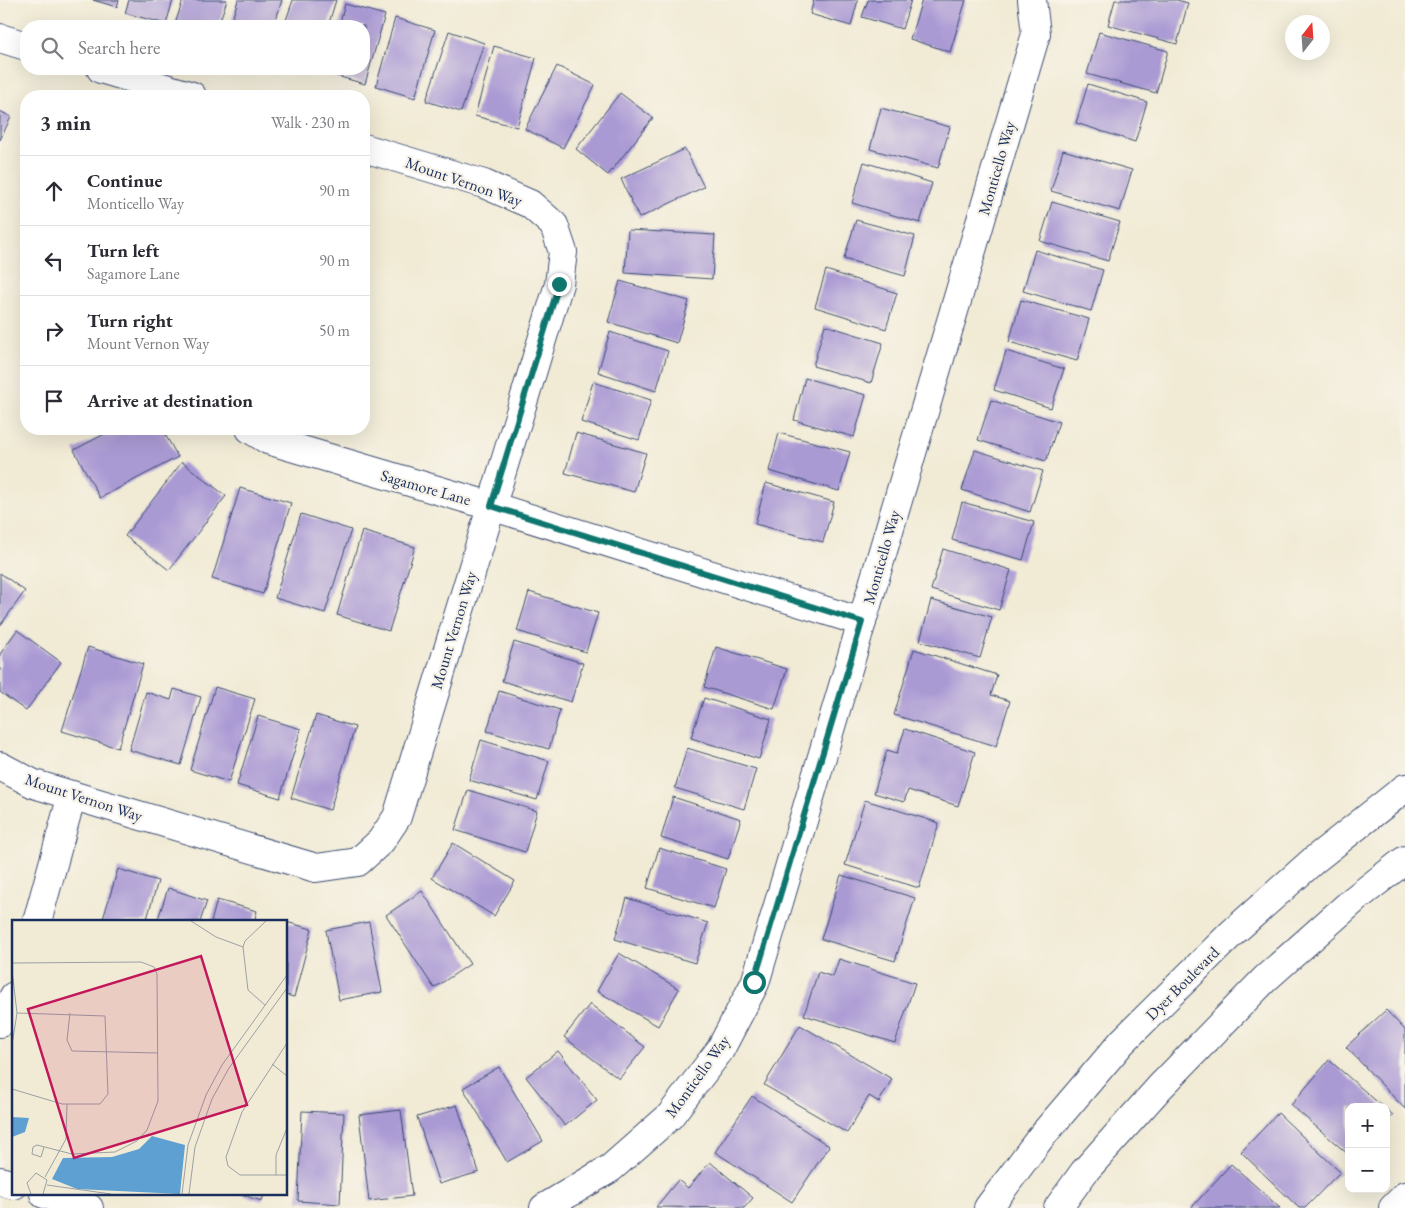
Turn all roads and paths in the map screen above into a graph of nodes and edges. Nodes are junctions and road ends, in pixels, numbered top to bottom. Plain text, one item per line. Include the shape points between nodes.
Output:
1 (1032, 0) edge
2 (0, 38) edge
3 (20, 44) edge
4 (121, 75) edge
5 (172, 90) edge
6 (370, 150) edge
7 (260, 435) edge
8 (491, 506) junction
9 (862, 622) junction
10 (0, 766) edge
11 (1405, 788) edge
12 (72, 795) junction
13 (1405, 860) edge
14 (39, 920) edge
15 (12, 1000) edge
16 (0, 1023) edge
17 (50, 1196) edge
18 (1405, 1196) edge
19 (89, 1208) edge
20 (544, 1208) edge
21 (988, 1208) edge
22 (1058, 1208) edge
23 (1393, 1208) edge

1 - 9 street, Monticello Way via 1036,34
2 - 3 street
4 - 5 street
6 - 8 street, Mount Vernon Way via 484,184 530,204 554,225 563,252 559,284
7 - 8 street, Sagamore Lane
8 - 9 street, Sagamore Lane
8 - 12 street, Mount Vernon Way via 397,817 381,841 358,862 316,868
9 - 20 street, Monticello Way via 754,982 720,1050 670,1116 611,1168
10 - 12 street, Mount Vernon Way via 34,784
11 - 21 street, Dyer Boulevard via 1314,860 1232,933 1122,1042 1041,1137
12 - 14 street
13 - 22 street via 1355,899 1265,979 1160,1087 1084,1172
15 - 16 street
17 - 19 street
18 - 23 street

